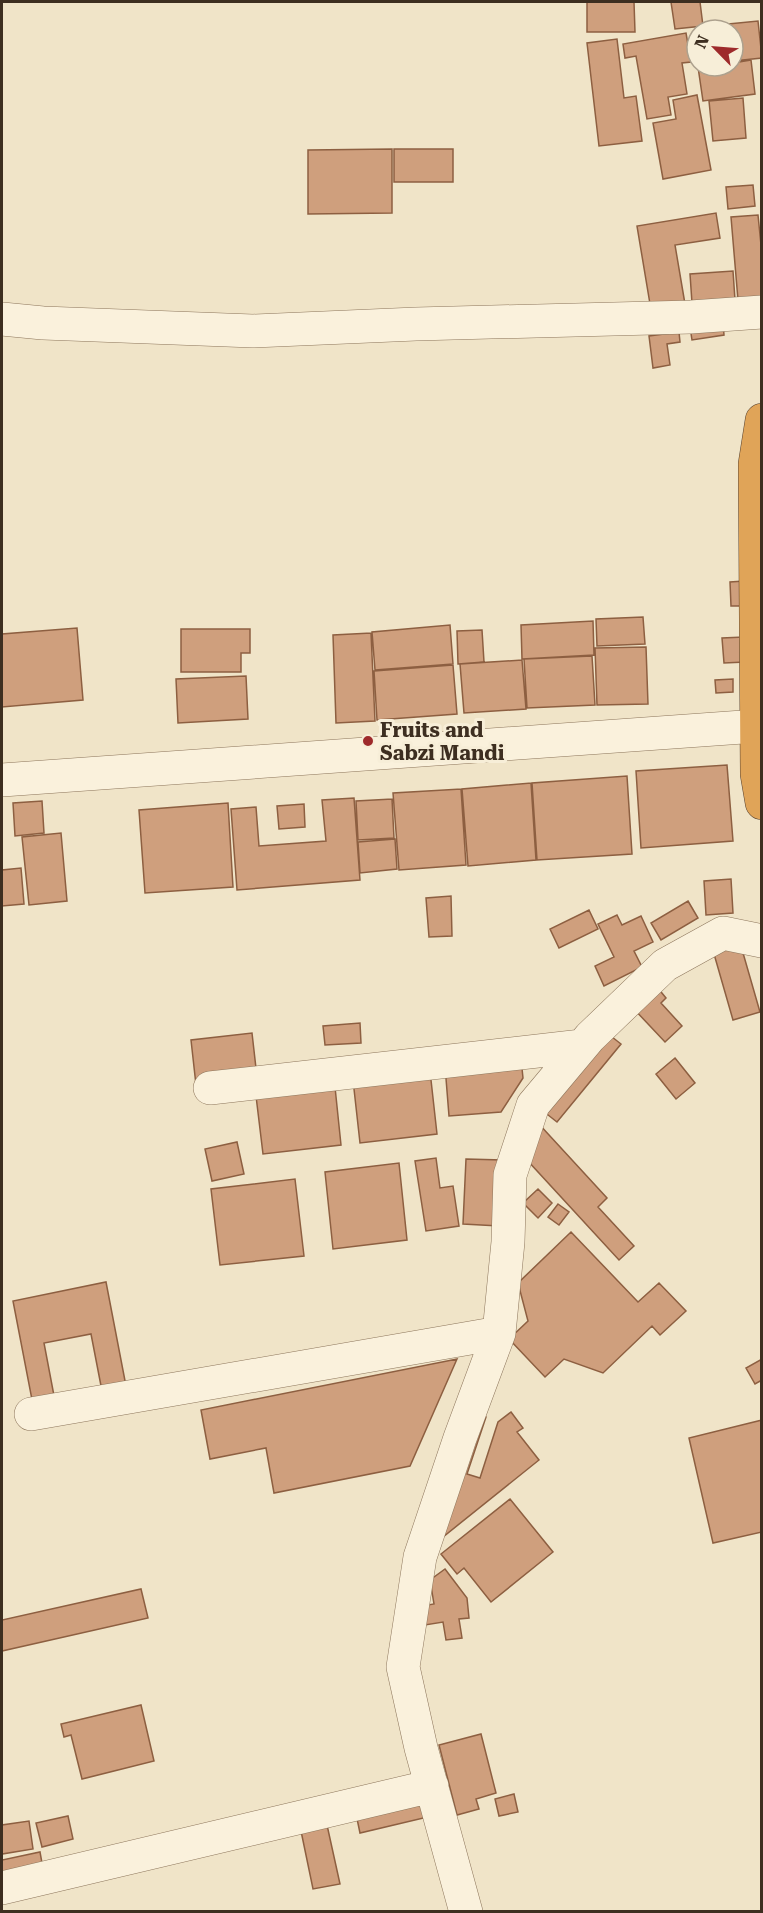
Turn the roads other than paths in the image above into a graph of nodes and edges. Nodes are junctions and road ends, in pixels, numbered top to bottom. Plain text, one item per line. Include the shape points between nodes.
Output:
1 (762, 312) edge
2 (2, 319) edge
3 (762, 420) edge
4 (757, 726) junction
5 (2, 780) edge
6 (762, 803) edge
7 (762, 941) edge
8 (582, 1046) junction
9 (210, 1088) dead end
10 (499, 1333) junction
11 (32, 1414) dead end
12 (432, 1786) junction
13 (2, 1888) edge
14 (466, 1911) edge

1 - 2 street via 253,331
3 - 4 highway via 755,464
4 - 5 street
4 - 6 highway via 757,774
7 - 8 street via 723,933 665,965
8 - 9 street
8 - 10 street via 533,1106 510,1174
10 - 11 street
10 - 12 street via 420,1557 403,1667
12 - 13 street
12 - 14 street

